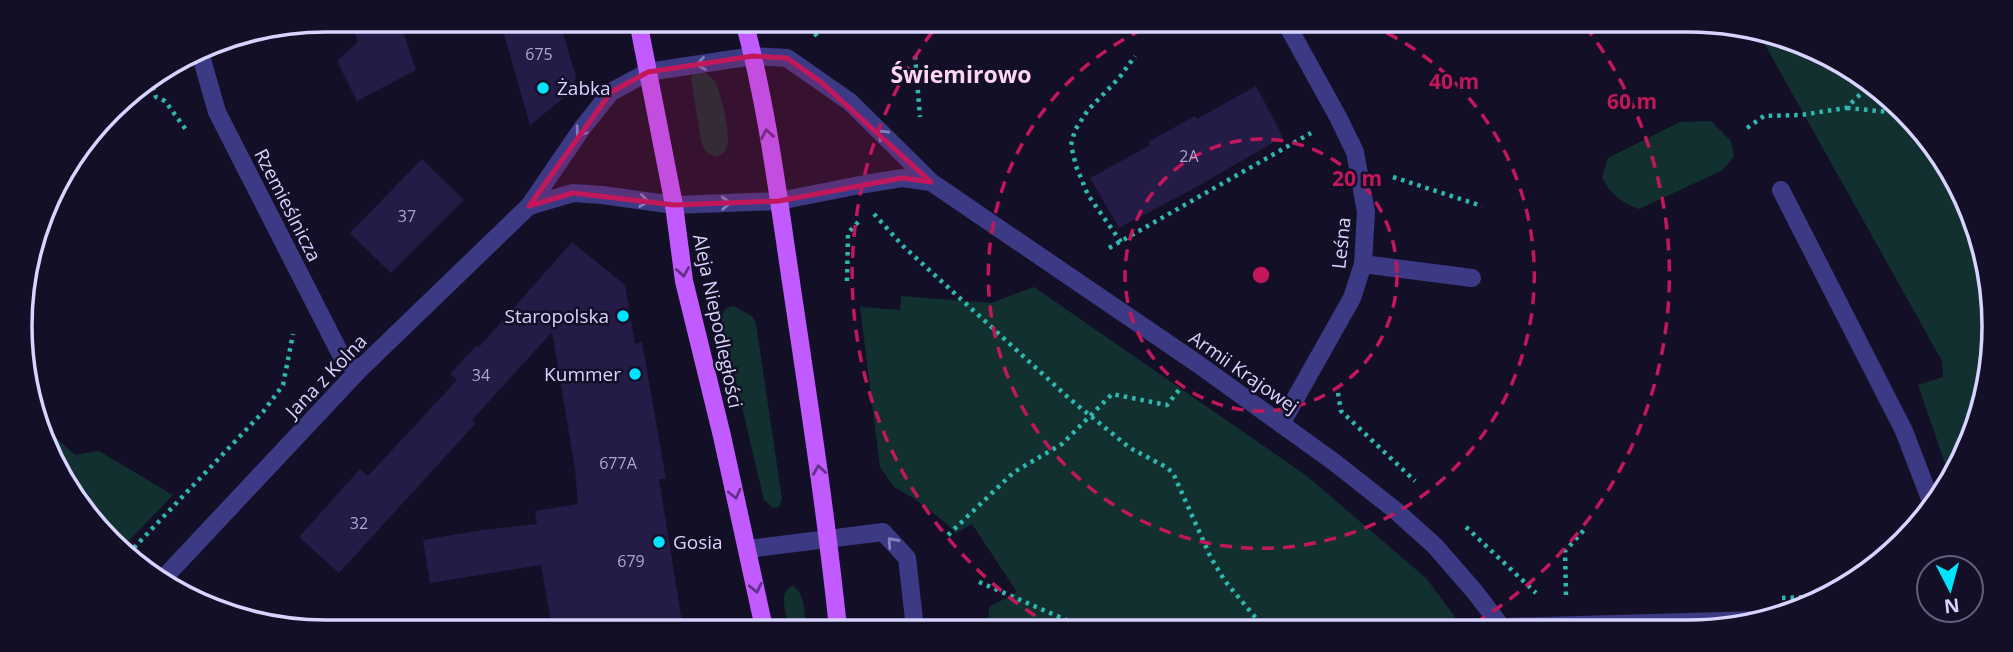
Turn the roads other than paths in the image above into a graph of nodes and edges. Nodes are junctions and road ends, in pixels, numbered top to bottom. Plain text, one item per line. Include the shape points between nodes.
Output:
1 (640, 32) edge
2 (747, 32) edge
3 (1291, 32) edge
4 (753, 56) junction
5 (202, 59) edge
6 (648, 72) junction
7 (931, 181) junction
8 (1781, 190) dead end
9 (779, 201) junction
10 (529, 205) junction
11 (674, 205) junction
12 (1363, 264) junction
13 (1472, 278) dead end
14 (358, 372) junction
15 (1281, 424) junction
16 (1928, 495) edge
17 (828, 538) junction
18 (748, 549) junction
19 (167, 574) edge
20 (762, 620) edge
21 (837, 620) edge
22 (914, 620) edge
23 (1496, 620) edge

1 - 6 main road, Aleja Niepodległości
2 - 4 main road
3 - 12 street, Leśna via 1355,152 1366,212
4 -> 6 street, Armii Krajowej
7 -> 4 street, Armii Krajowej via 850,102 787,58
9 -> 4 main road
5 - 14 street, Rzemieślnicza via 217,112 341,355
6 -> 10 street, Jana z Kolna via 611,92
6 - 11 main road, Aleja Niepodległości
7 - 9 street via 902,178
7 - 15 street, Armii Krajowej
8 - 16 street via 1904,431
11 -> 9 street, Jana z Kolna
17 -> 9 main road
10 -> 11 street, Jana z Kolna via 573,193
10 - 14 street, Jana z Kolna
11 -> 18 main road, Aleja Niepodległości via 684,281
12 - 13 street
12 - 15 street, Leśna via 1352,298
14 - 19 street, Jana z Kolna
15 - 23 street, Armii Krajowej via 1435,546
17 - 18 street
17 - 21 main road
22 -> 17 street via 906,558 883,532
18 -> 20 main road, Aleja Niepodległości

